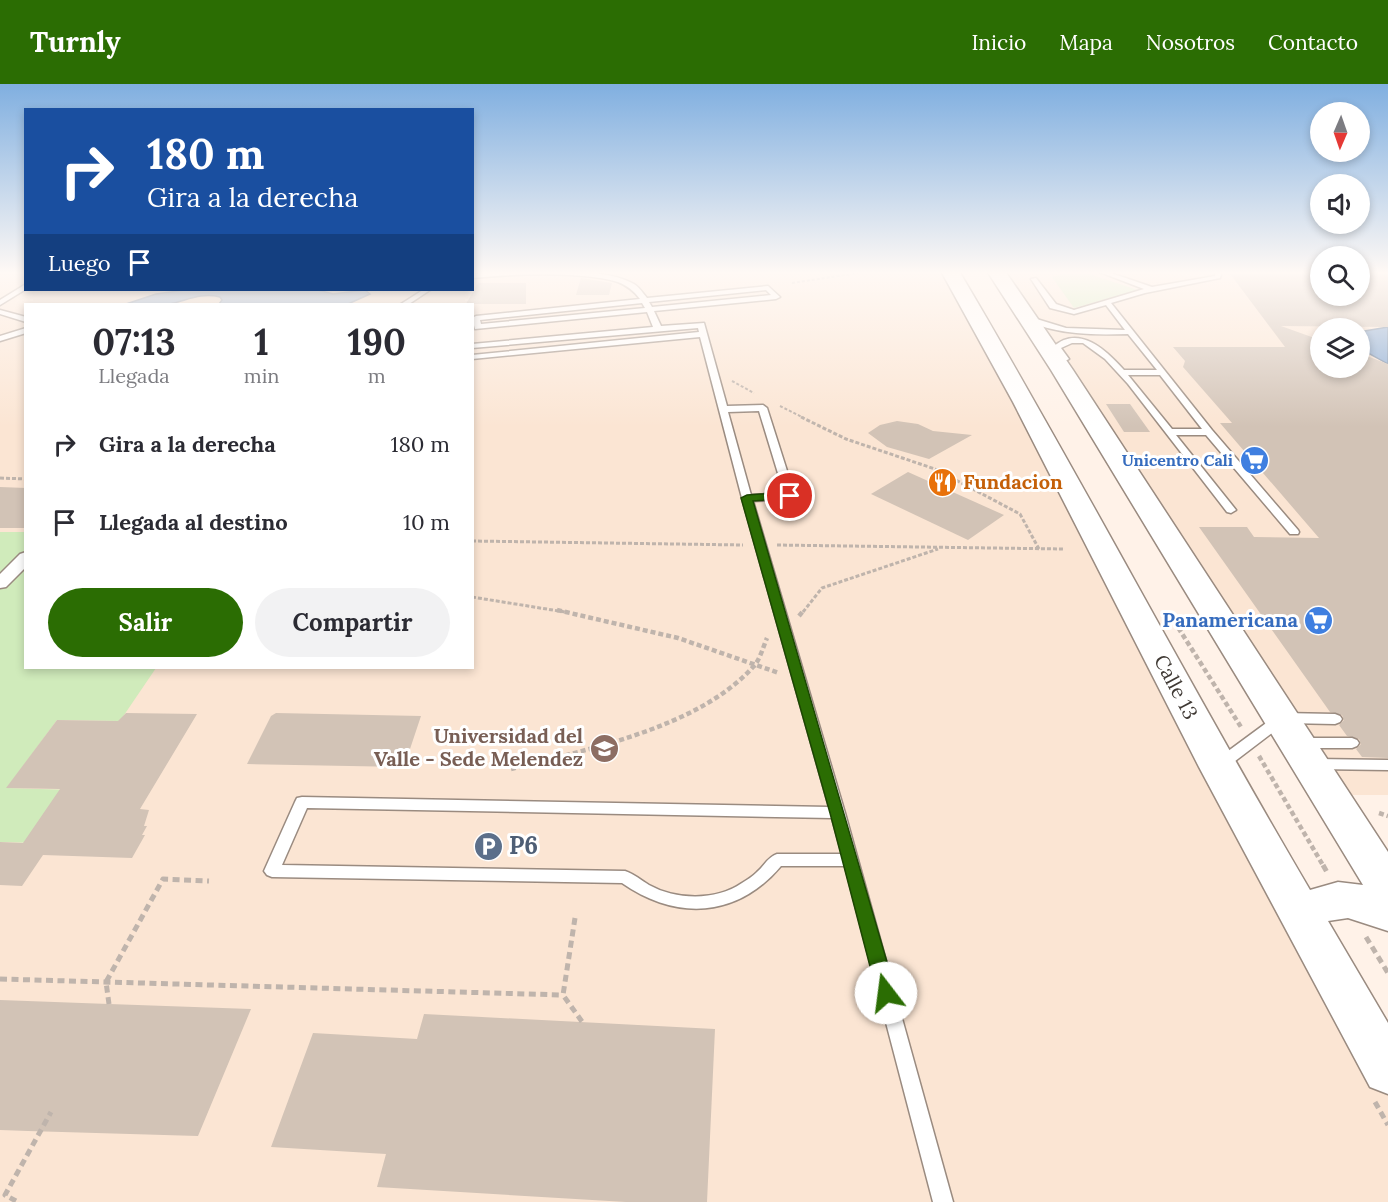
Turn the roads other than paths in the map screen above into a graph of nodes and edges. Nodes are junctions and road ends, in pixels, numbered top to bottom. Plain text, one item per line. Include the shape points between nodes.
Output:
1 (514, 323) edge
2 (655, 323) edge
3 (980, 323) edge
4 (1032, 323) edge
5 (1045, 323) edge
6 (1082, 323) edge
7 (1124, 323) edge
8 (475, 327) edge
9 (658, 329) junction
10 (24, 331) edge
11 (1088, 332) junction
12 (1131, 332) junction
13 (704, 334) junction
14 (3, 336) edge
15 (24, 341) edge
16 (482, 345) junction
17 (474, 346) edge
18 (474, 357) edge
19 (1062, 370) junction
20 (1121, 372) junction
21 (1161, 372) junction
22 (725, 409) junction
23 (1169, 432) junction
24 (1209, 432) junction
25 (747, 498) junction
26 (1231, 510) dead end
27 (1294, 532) dead end
28 (24, 559) edge
29 (0, 583) edge
30 (1335, 719) dead end
31 (1297, 742) junction
32 (1352, 743) dead end
33 (1388, 765) edge
34 (1218, 767) junction
35 (838, 813) junction
36 (850, 860) junction
37 (1388, 888) edge
38 (1388, 912) edge
39 (1305, 925) junction
40 (1388, 1070) edge
41 (943, 1202) edge

1 - 8 lane
2 - 9 lane
3 - 34 main road, Calle 13
4 - 19 main road
5 - 11 lane via 1055,329
6 - 11 lane
7 - 12 lane
8 - 16 lane
9 - 13 lane via 701,325
9 - 16 lane
10 - 14 lane
11 - 12 lane
12 - 21 lane
13 - 18 lane
13 - 22 lane
14 - 15 lane
16 - 17 lane
19 - 20 lane via 1070,366 1057,347 1078,341 1091,344
19 - 31 main road
20 - 21 lane
20 - 23 lane
21 - 24 lane
22 - 25 lane
22 - 25 lane via 763,408 790,496
23 - 24 lane
23 - 26 lane
24 - 27 lane
25 - 35 lane
28 - 29 street
30 - 31 lane
31 - 32 lane
31 - 33 lane
31 - 34 lane via 1251,744
31 - 37 main road
34 - 39 main road, Calle 13
35 - 36 lane
35 - 36 lane via 302,802 272,871 625,877 653,896 689,903 726,899 743,892 757,884 777,860
36 - 41 lane
38 - 39 main road via 1366,902 1342,898 1322,901 1308,911
39 - 40 main road, Calle 13

